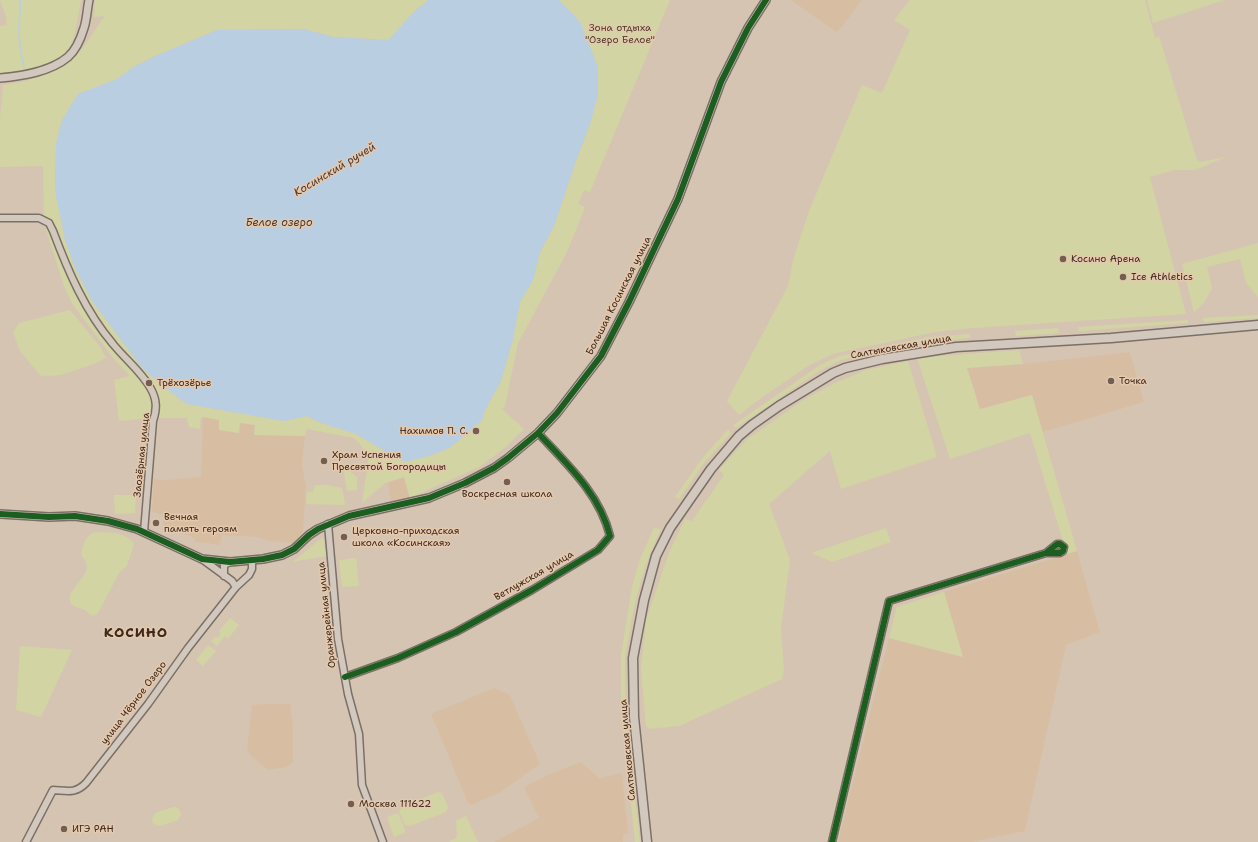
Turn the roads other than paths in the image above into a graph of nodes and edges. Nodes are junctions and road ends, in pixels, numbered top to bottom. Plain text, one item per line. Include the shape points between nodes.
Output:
1 (89, 0) edge
2 (766, 0) edge
3 (0, 78) edge
4 (0, 218) edge
5 (1258, 325) edge
6 (538, 432) junction
7 (0, 514) edge
8 (328, 524) junction
9 (144, 532) junction
10 (1046, 553) dead end
11 (202, 558) junction
12 (252, 561) junction
13 (230, 562) junction
14 (224, 576) junction
15 (236, 587) junction
16 (345, 677) junction
17 (26, 842) edge
18 (383, 842) edge
19 (647, 842) edge
20 (832, 842) edge

1 - 3 street via 84,26 74,50 68,57 57,65 43,70
2 - 6 street, Большая Косинская улица via 748,28 721,82 678,199 601,356 557,413
4 - 9 street, Заозёрная улица via 39,218 48,223 76,286 95,319 150,387 157,411
5 - 19 main road, Салтыковская улица via 1118,338 956,347 882,359 845,368 833,374 752,425 739,436 711,469 670,528 656,556 644,600 633,658 634,718
6 - 8 street, Большая Косинская улица via 494,468 449,490 429,498 349,516
6 - 16 street, Ветлужская улица via 582,480 600,509 610,536 598,550 456,632 398,658
7 - 9 street, Большая Косинская улица via 75,516 108,521
8 - 12 street, Большая Косинская улица via 313,532 288,552
8 - 16 street, Оранжерейная улица via 338,640
9 - 11 street, Большая Косинская улица
10 - 20 street via 889,601
11 - 13 street, Большая Косинская улица
11 - 14 street
12 - 13 street, Большая Косинская улица
12 - 15 street, улица Чёрное Озеро via 249,575
13 - 14 street via 224,566
14 - 15 street
15 - 17 street, улица Чёрное Озеро via 86,782 75,791 53,790
16 - 18 street, Оранжерейная улица via 359,734 362,785

